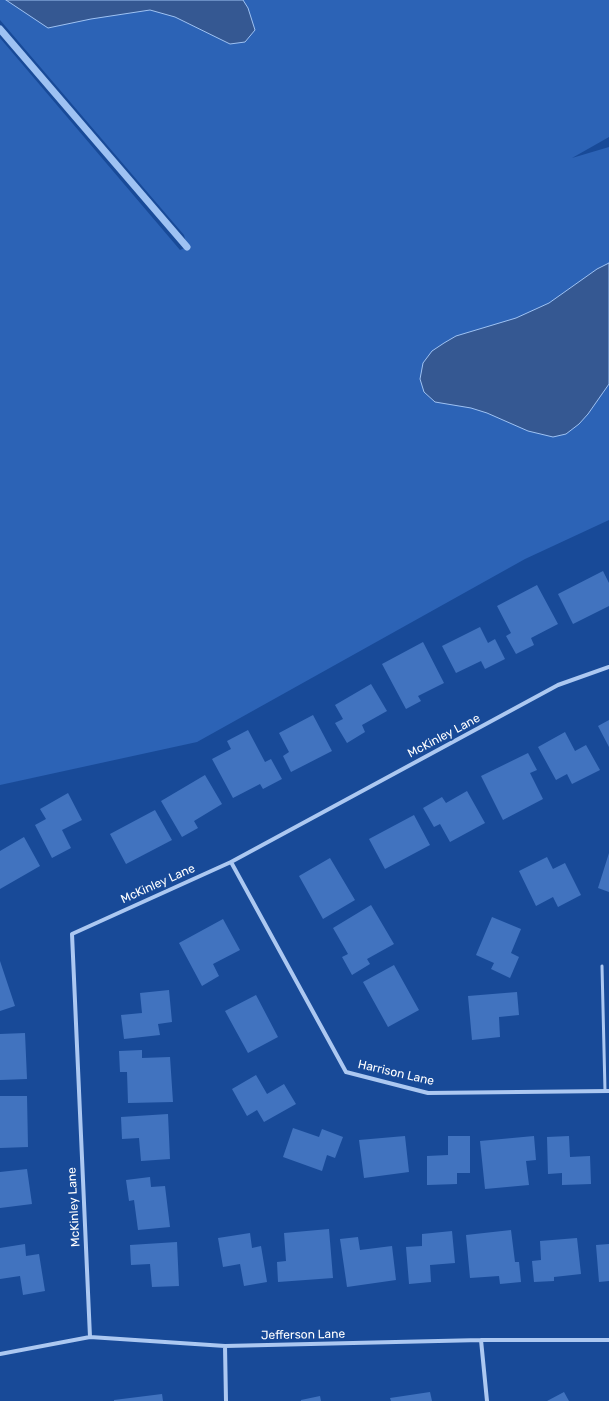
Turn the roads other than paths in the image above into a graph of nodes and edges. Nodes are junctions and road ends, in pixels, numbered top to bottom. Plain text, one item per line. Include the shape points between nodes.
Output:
1 (609, 667) edge
2 (231, 862) junction
3 (602, 966) dead end
4 (607, 1091) edge
5 (90, 1337) junction
6 (481, 1340) junction
7 (609, 1340) edge
8 (225, 1346) junction
9 (0, 1354) edge
10 (226, 1401) edge
11 (487, 1401) edge

1 - 2 street, McKinley Lane via 558,686
2 - 4 street, Harrison Lane via 346,1072 428,1093
2 - 5 street, McKinley Lane via 72,934
3 - 4 lane
5 - 8 street, Jefferson Lane
5 - 9 street, Jefferson Lane
6 - 7 street, Jefferson Lane
6 - 8 street, Jefferson Lane
6 - 11 street
8 - 10 street

